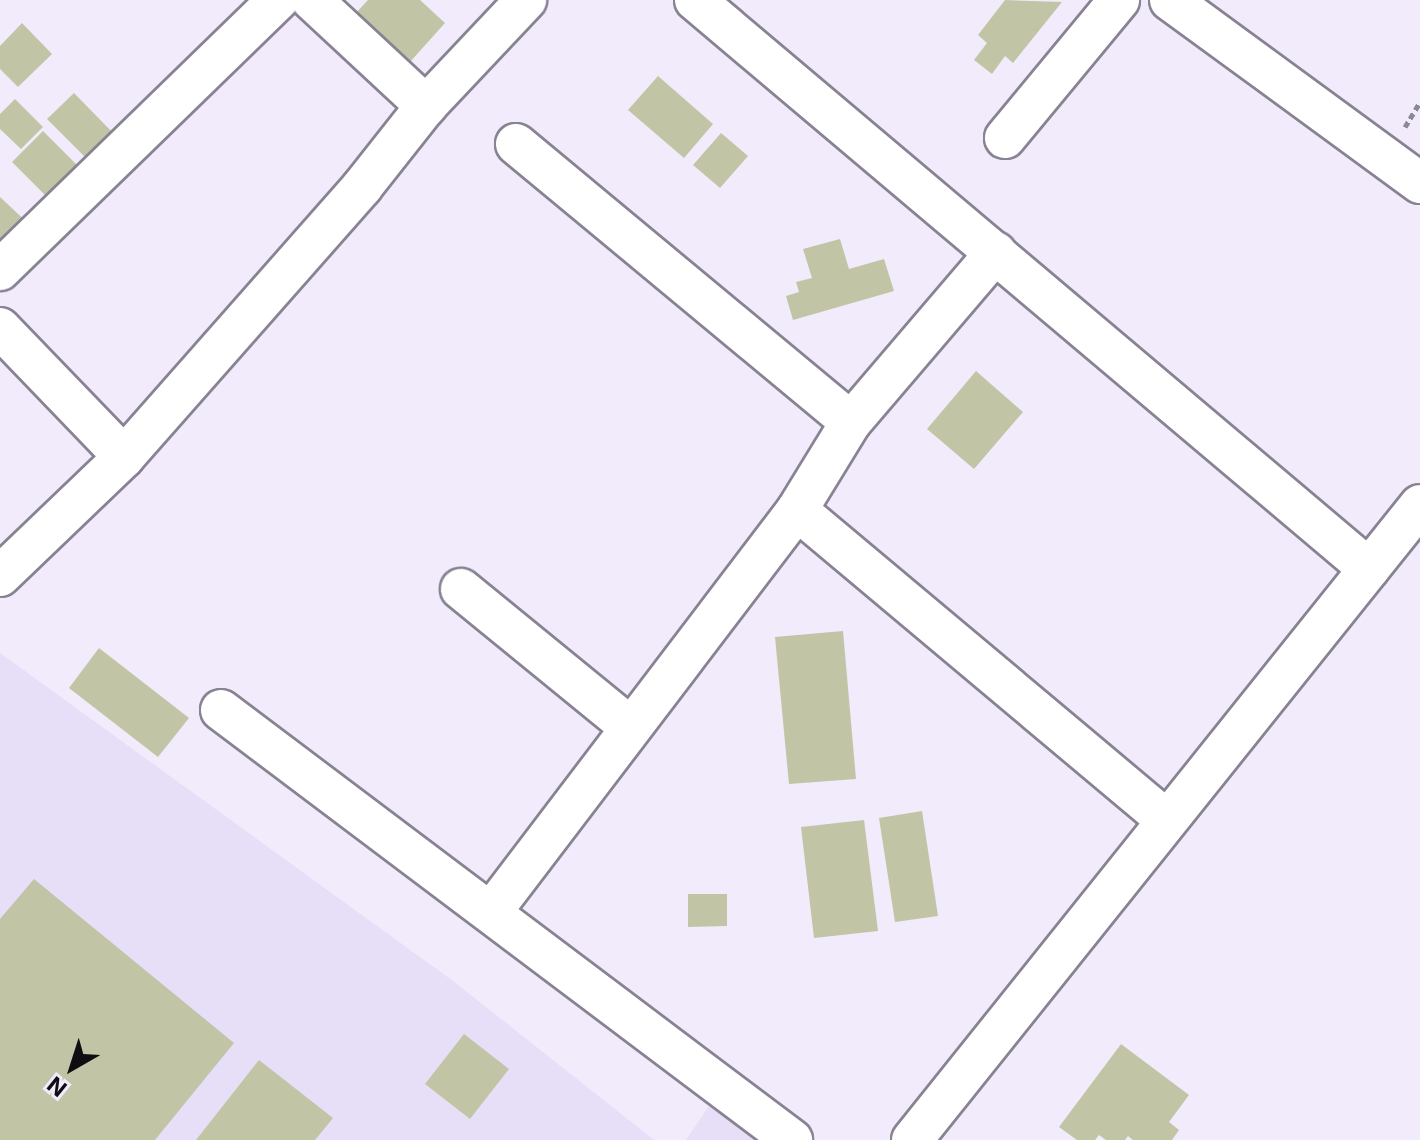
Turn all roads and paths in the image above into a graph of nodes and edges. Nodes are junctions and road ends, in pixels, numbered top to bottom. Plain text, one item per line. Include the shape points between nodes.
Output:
1 (278, 0) edge
2 (312, 0) edge
3 (526, 0) edge
4 (695, 0) edge
5 (1119, 0) edge
6 (1170, 0) edge
7 (426, 106) junction
8 (1005, 138) dead end
9 (516, 144) dead end
10 (1420, 183) edge
11 (996, 252) junction
12 (0, 270) edge
13 (0, 328) edge
14 (851, 422) junction
15 (124, 457) junction
16 (1420, 505) edge
17 (797, 510) junction
18 (1369, 569) junction
19 (0, 576) edge
20 (461, 589) dead end
21 (221, 710) dead end
22 (630, 727) junction
23 (1167, 821) junction
24 (492, 911) junction
25 (792, 1140) edge
26 (912, 1140) edge

1 - 12 street
2 - 7 street
3 - 7 street
4 - 11 street
5 - 8 street
6 - 10 street
7 - 15 street via 362,187
9 - 14 street
11 - 14 street
11 - 18 street
13 - 15 street
14 - 17 street
15 - 19 street
16 - 18 street
17 - 22 street
17 - 23 street
18 - 23 street
20 - 22 street
21 - 24 street
22 - 24 street
23 - 26 street
24 - 25 street

